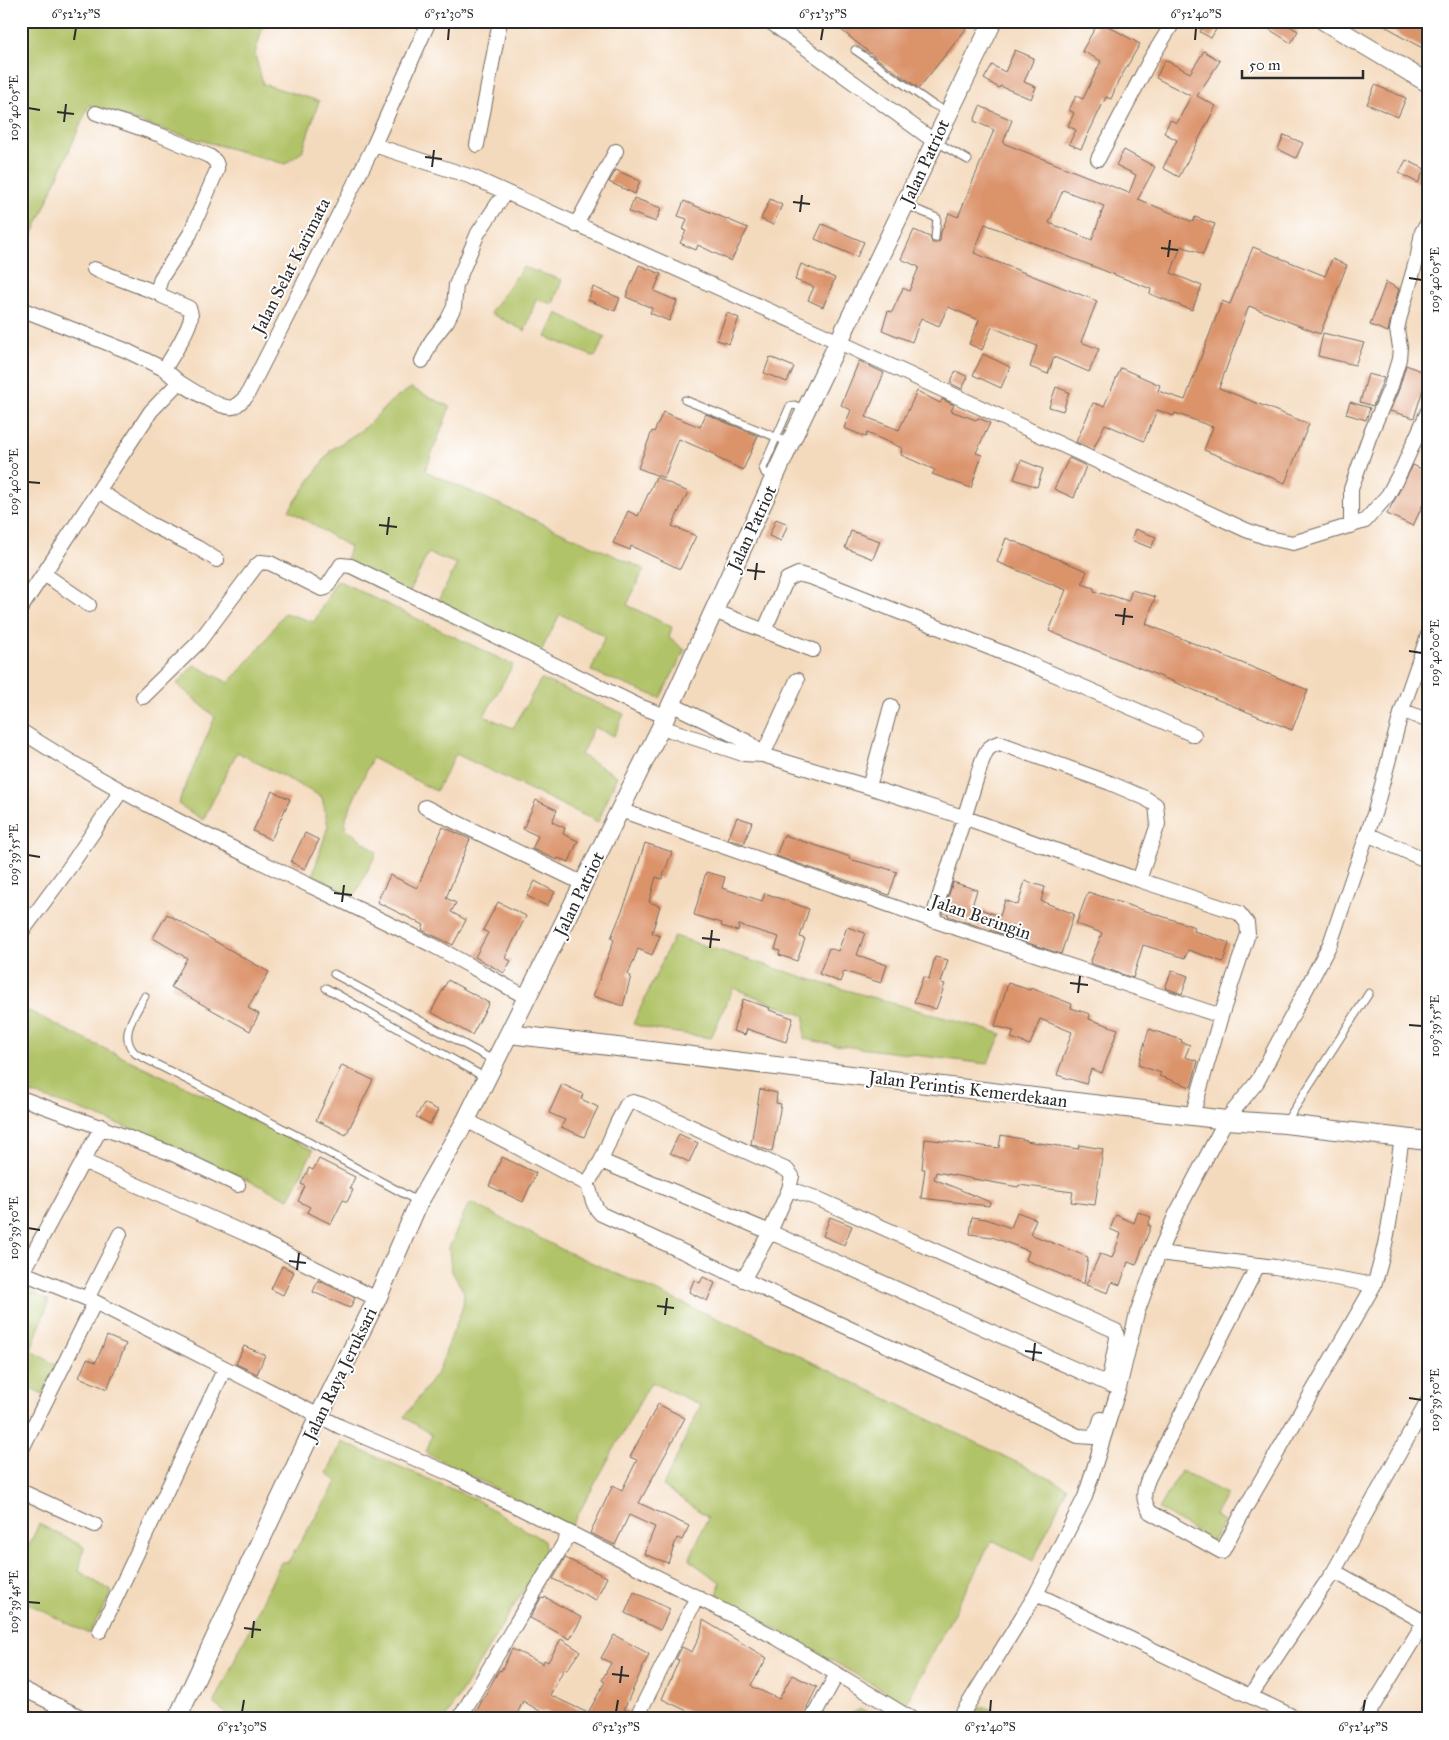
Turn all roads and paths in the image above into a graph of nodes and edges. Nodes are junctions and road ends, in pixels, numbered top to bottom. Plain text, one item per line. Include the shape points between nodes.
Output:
1 (429, 21) edge
2 (500, 21) edge
3 (769, 21) edge
4 (993, 21) edge
5 (1174, 21) edge
6 (1324, 21) edge
7 (855, 50) dead end
8 (1428, 83) edge
9 (949, 112) junction
10 (96, 113) dead end
11 (940, 144) junction
12 (374, 145) junction
13 (477, 145) dead end
14 (616, 151) dead end
15 (1098, 159) dead end
16 (968, 160) dead end
17 (505, 193) junction
18 (910, 207) junction
19 (1428, 222) edge
20 (576, 225) junction
21 (935, 238) dead end
22 (94, 269) dead end
23 (160, 294) junction
24 (21, 309) edge
25 (839, 342) junction
26 (422, 360) dead end
27 (164, 369) junction
28 (179, 382) junction
29 (685, 400) dead end
30 (1428, 411) edge
31 (783, 440) junction
32 (99, 491) junction
33 (1351, 526) junction
34 (217, 560) dead end
35 (44, 574) junction
36 (90, 605) dead end
37 (21, 608) edge
38 (718, 613) junction
39 (764, 631) junction
40 (1428, 635) edge
41 (814, 650) dead end
42 (797, 680) dead end
43 (143, 697) dead end
44 (891, 706) dead end
45 (1402, 710) junction
46 (670, 717) junction
47 (1428, 721) edge
48 (21, 731) edge
49 (1194, 735) dead end
50 (763, 755) junction
51 (869, 787) junction
52 (121, 791) junction
53 (425, 807) dead end
54 (626, 813) junction
55 (963, 818) junction
56 (1367, 834) junction
57 (1428, 861) edge
58 (1139, 880) junction
59 (584, 884) junction
60 (932, 920) junction
61 (21, 933) edge
62 (334, 974) dead end
63 (326, 988) dead end
64 (1369, 993) dead end
65 (145, 996) dead end
66 (528, 998) junction
67 (1221, 1016) junction
68 (510, 1034) junction
69 (495, 1062) junction
70 (486, 1078) junction
71 (22, 1101) edge
72 (1192, 1116) junction
73 (466, 1120) junction
74 (1226, 1120) junction
75 (1284, 1124) junction
76 (102, 1126) junction
77 (1402, 1138) junction
78 (1428, 1141) edge
79 (83, 1161) junction
80 (601, 1161) junction
81 (587, 1184) junction
82 (238, 1186) dead end
83 (789, 1189) junction
84 (419, 1202) junction
85 (770, 1232) junction
86 (120, 1234) dead end
87 (1159, 1253) junction
88 (1258, 1265) junction
89 (22, 1274) edge
90 (743, 1280) junction
91 (1374, 1285) junction
92 (377, 1299) junction
93 (91, 1300) junction
94 (225, 1368) junction
95 (1113, 1386) junction
96 (1428, 1401) edge
97 (323, 1418) junction
98 (21, 1451) edge
99 (21, 1491) edge
100 (95, 1525) dead end
101 (570, 1533) junction
102 (1334, 1571) junction
103 (1036, 1594) junction
104 (697, 1597) junction
105 (1426, 1619) edge
106 (100, 1631) dead end
107 (838, 1674) junction
108 (21, 1688) edge
109 (1251, 1695) junction
110 (59, 1706) junction
111 (52, 1719) edge
112 (85, 1719) edge
113 (177, 1719) edge
114 (458, 1719) edge
115 (636, 1719) edge
116 (812, 1719) edge
117 (912, 1719) edge
118 (959, 1719) edge
119 (1298, 1719) edge
120 (1366, 1719) edge

1 - 12 street, Jalan Selat Karimata
2 - 13 street
3 - 11 street
4 - 9 street, Jalan Patriot
5 - 15 street
6 - 8 street
7 - 9 lane via 932,104
9 - 11 street, Jalan Patriot
10 - 23 street via 209,156 217,165 190,234 161,278
11 - 16 lane
11 - 18 street, Jalan Patriot
12 - 17 street via 472,177
12 - 28 street, Jalan Selat Karimata via 246,397 236,406 227,408
14 - 20 street
17 - 20 street
17 - 26 street via 478,233 456,285 454,307
18 - 21 lane via 938,218
18 - 25 street, Jalan Patriot
19 - 33 street via 1422,232 1399,320 1399,359 1351,489
20 - 25 street
22 - 23 street
23 - 27 street via 189,308 191,316
24 - 27 street
25 - 31 street, Jalan Patriot via 806,410
25 - 33 street via 1265,537 1293,543
27 - 28 street
28 - 32 street via 152,411
29 - 31 lane
30 - 33 street via 1388,495 1365,521
31 - 38 street, Jalan Patriot via 774,478
32 - 34 street via 150,524
32 - 35 street
35 - 36 street
35 - 37 street
38 - 39 street
38 - 46 street, Jalan Patriot
39 - 41 street
39 - 49 street via 787,579 798,574 1022,660
40 - 45 street
42 - 50 street
43 - 46 street via 198,643 256,566 264,562 322,589 326,588 341,565 351,566 639,706
44 - 51 street
45 - 47 street
45 - 56 street
46 - 50 street via 748,742
46 - 50 street via 743,754
46 - 54 street, Jalan Patriot
48 - 52 street
50 - 51 street
51 - 55 street
52 - 61 street
52 - 66 street via 433,946
53 - 59 street
54 - 59 street, Jalan Patriot
54 - 60 street, Jalan Beringin
55 - 58 street
55 - 58 street via 988,749 992,745 1004,744 1110,783 1156,805 1158,824
55 - 60 street
56 - 57 street
56 - 74 street via 1330,944 1257,1082
58 - 67 street via 1230,909 1245,919 1248,934
59 - 66 street, Jalan Patriot
60 - 67 street, Jalan Beringin
62 - 69 lane
63 - 70 lane
64 - 75 lane
65 - 84 lane via 127,1038 128,1047 136,1054
66 - 68 street, Jalan Patriot
67 - 72 street
68 - 69 street, Jalan Raya Jeruksari
68 - 72 street, Jalan Perintis Kemerdekaan
69 - 70 street, Jalan Raya Jeruksari
70 - 73 street, Jalan Raya Jeruksari
71 - 76 street
72 - 74 street, Jalan Perintis Kemerdekaan
73 - 81 street
73 - 84 street, Jalan Raya Jeruksari
74 - 75 street, Jalan Perintis Kemerdekaan
74 - 87 street
75 - 77 street, Jalan Perintis Kemerdekaan
76 - 79 street
76 - 82 street via 173,1154
77 - 78 street, Jalan Perintis Kemerdekaan
77 - 91 street via 1388,1235
79 - 89 street
79 - 92 street via 246,1234
80 - 81 street
80 - 83 street via 622,1111 629,1103 636,1103 788,1170 792,1176
80 - 85 street
81 - 90 street via 600,1214
83 - 85 street
83 - 95 street via 1116,1331
84 - 92 street, Jalan Raya Jeruksari
85 - 90 street
85 - 95 street
86 - 93 street
87 - 88 street
87 - 95 street
88 - 91 street
88 - 91 street via 1144,1490 1144,1501 1150,1512 1222,1552
89 - 93 street
90 - 95 street via 1078,1436 1089,1438 1094,1434
92 - 97 street, Jalan Raya Jeruksari
93 - 94 street
93 - 98 street
94 - 97 street
94 - 106 street
95 - 103 street via 1085,1497
96 - 102 street
97 - 101 street via 453,1475
97 - 113 street, Jalan Raya Jeruksari
99 - 100 street
101 - 104 street
101 - 114 street
102 - 105 street
102 - 109 street
103 - 109 street
103 - 118 street
104 - 107 street
104 - 115 street
105 - 120 street
107 - 116 street
107 - 117 street
108 - 110 street
109 - 119 street
110 - 111 street
110 - 112 street

